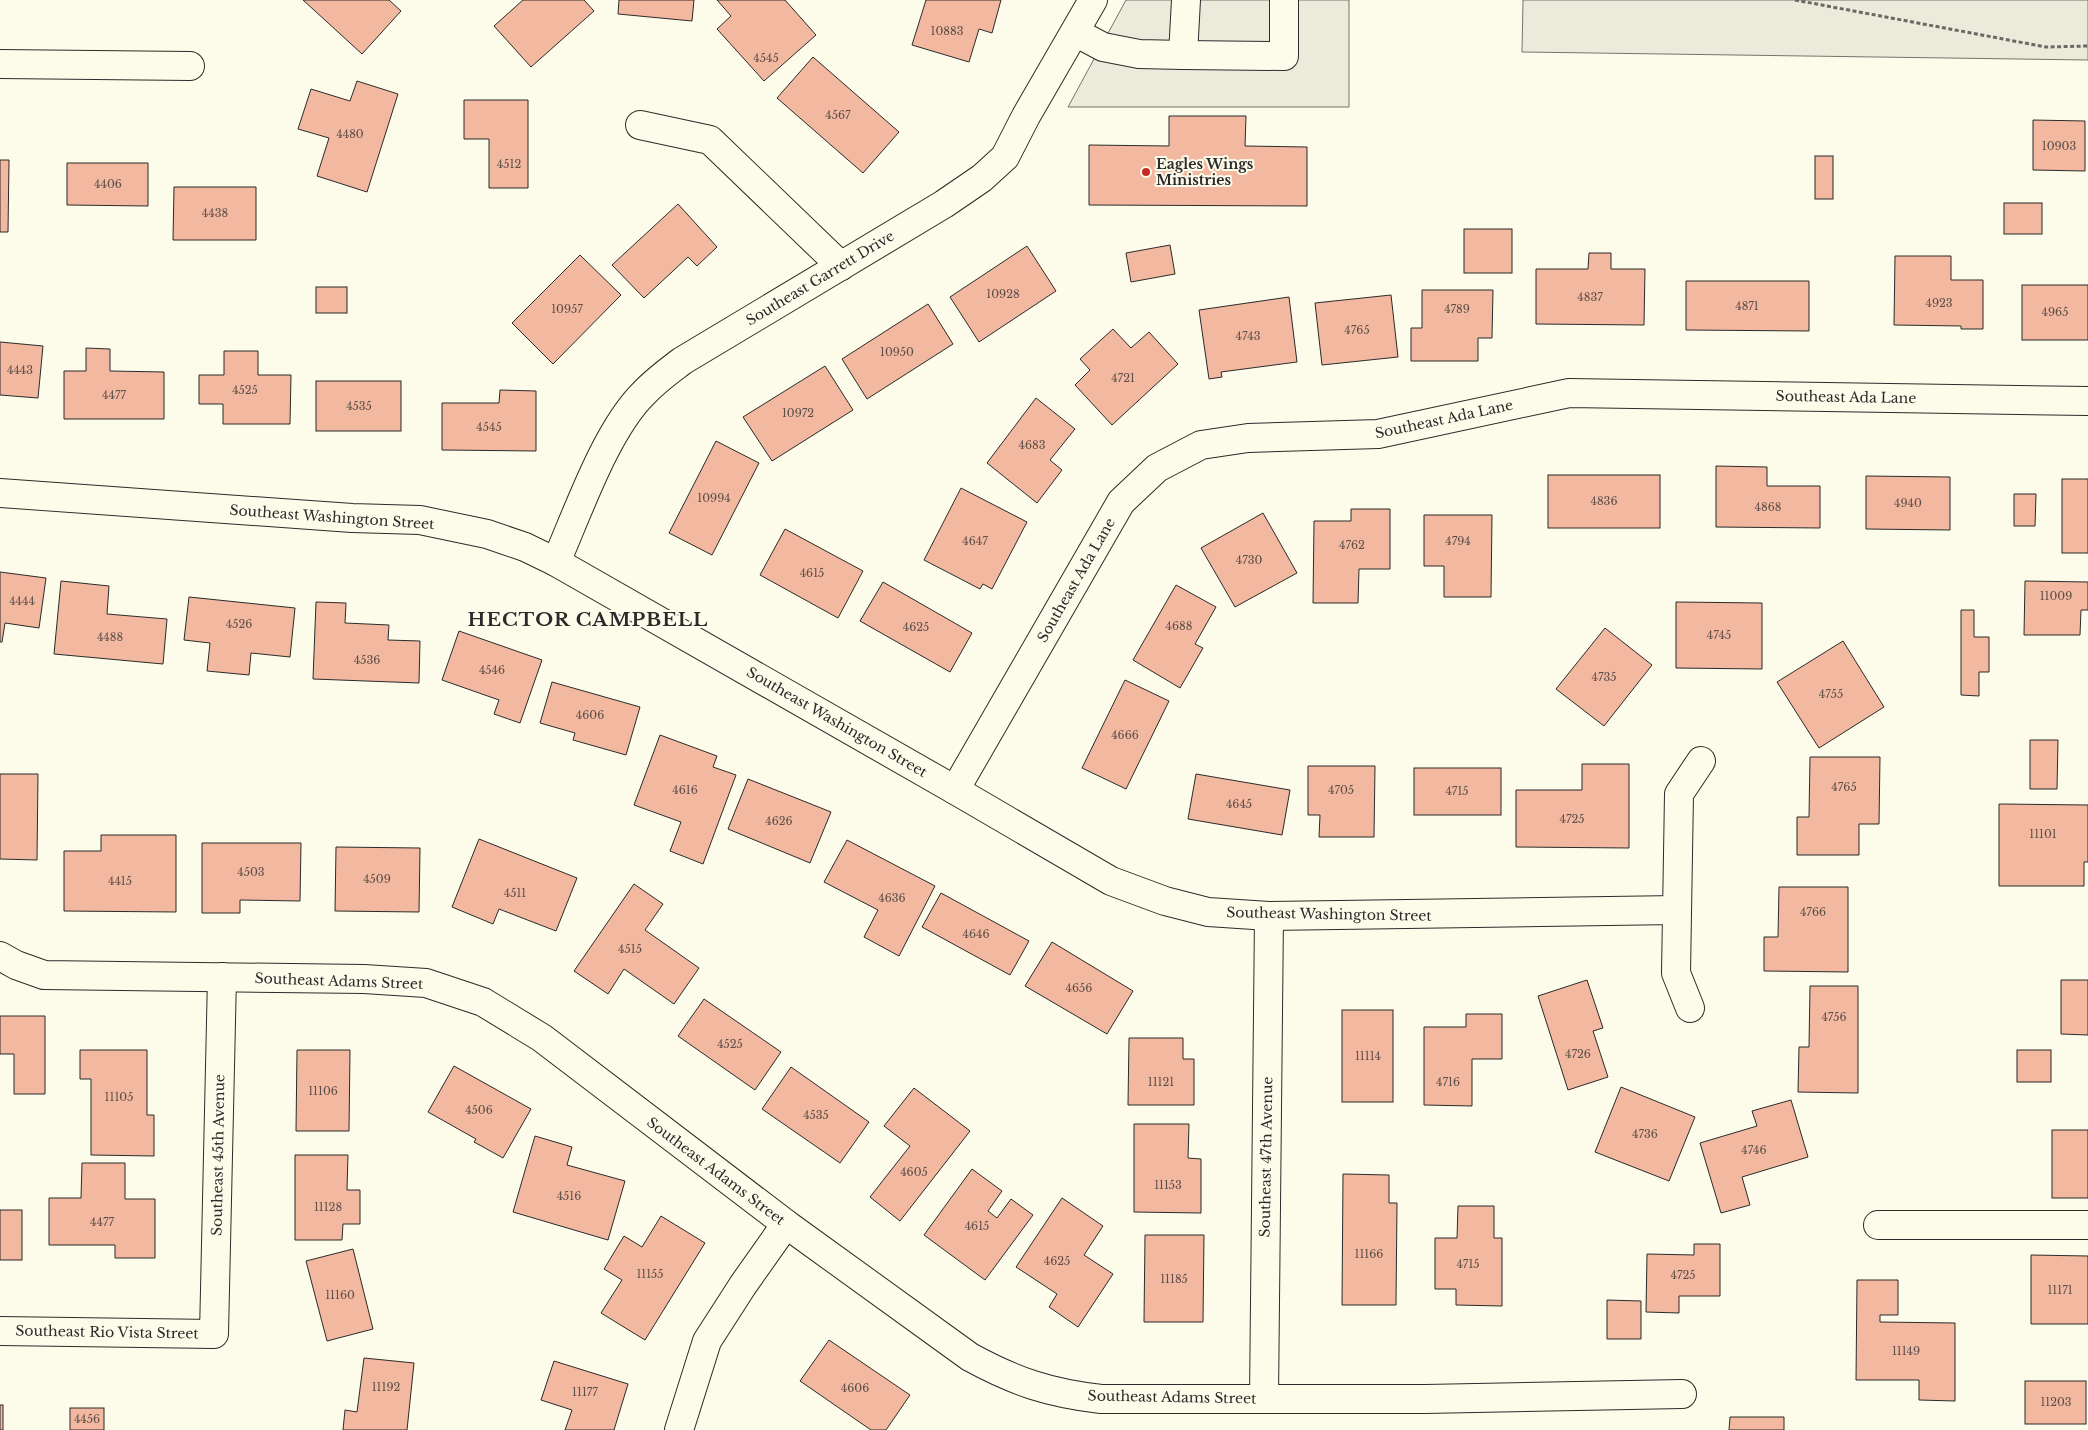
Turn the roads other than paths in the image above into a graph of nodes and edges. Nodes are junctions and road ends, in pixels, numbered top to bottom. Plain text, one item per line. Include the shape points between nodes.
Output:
1 (1093, 0) edge
2 (1186, 0) edge
3 (1284, 0) edge
4 (1074, 32) junction
5 (1183, 55) junction
6 (0, 64) edge
7 (190, 66) dead end
8 (640, 125) dead end
9 (841, 266) junction
10 (2088, 401) edge
11 (0, 493) edge
12 (556, 562) junction
13 (1701, 761) dead end
14 (956, 790) junction
15 (1677, 910) junction
16 (1269, 916) junction
17 (0, 956) edge
18 (222, 976) junction
19 (1690, 1008) dead end
20 (786, 1224) junction
21 (1878, 1225) dead end
22 (2088, 1225) edge
23 (0, 1331) edge
24 (214, 1334) joint
25 (1682, 1394) dead end
26 (1264, 1398) junction
27 (679, 1430) edge

1 - 4 street, Southeast Garrett Drive
2 - 5 street
3 - 5 street via 1284,56
4 - 5 street via 1103,47 1139,54
4 - 9 street, Southeast Garrett Drive via 1005,157 982,178 944,204
6 - 7 street
8 - 9 street via 710,140
9 - 12 street, Southeast Garrett Drive via 682,361 643,393 611,440
10 - 14 street, Southeast Ada Lane via 1569,392 1378,434 1248,438 1202,445 1157,468 1121,502
11 - 12 street, Southeast Washington Street via 420,520 486,534
12 - 14 street, Southeast Washington Street
13 - 15 street via 1679,794
14 - 16 street, Southeast Washington Street via 1111,881 1165,902 1208,912
15 - 16 street, Southeast Washington Street
15 - 19 street via 1676,973
16 - 26 street, Southeast 47th Avenue
17 - 18 street, Southeast Adams Street via 44,975
18 - 20 street, Southeast Adams Street via 426,983 483,1002 542,1038
18 - 24 street, Southeast 45th Avenue
20 - 26 street, Southeast Adams Street via 970,1357 1028,1385 1101,1399
20 - 27 street via 707,1341
21 - 22 street
23 - 24 street, Southeast Rio Vista Street
25 - 26 street, Southeast Adams Street via 1425,1399

